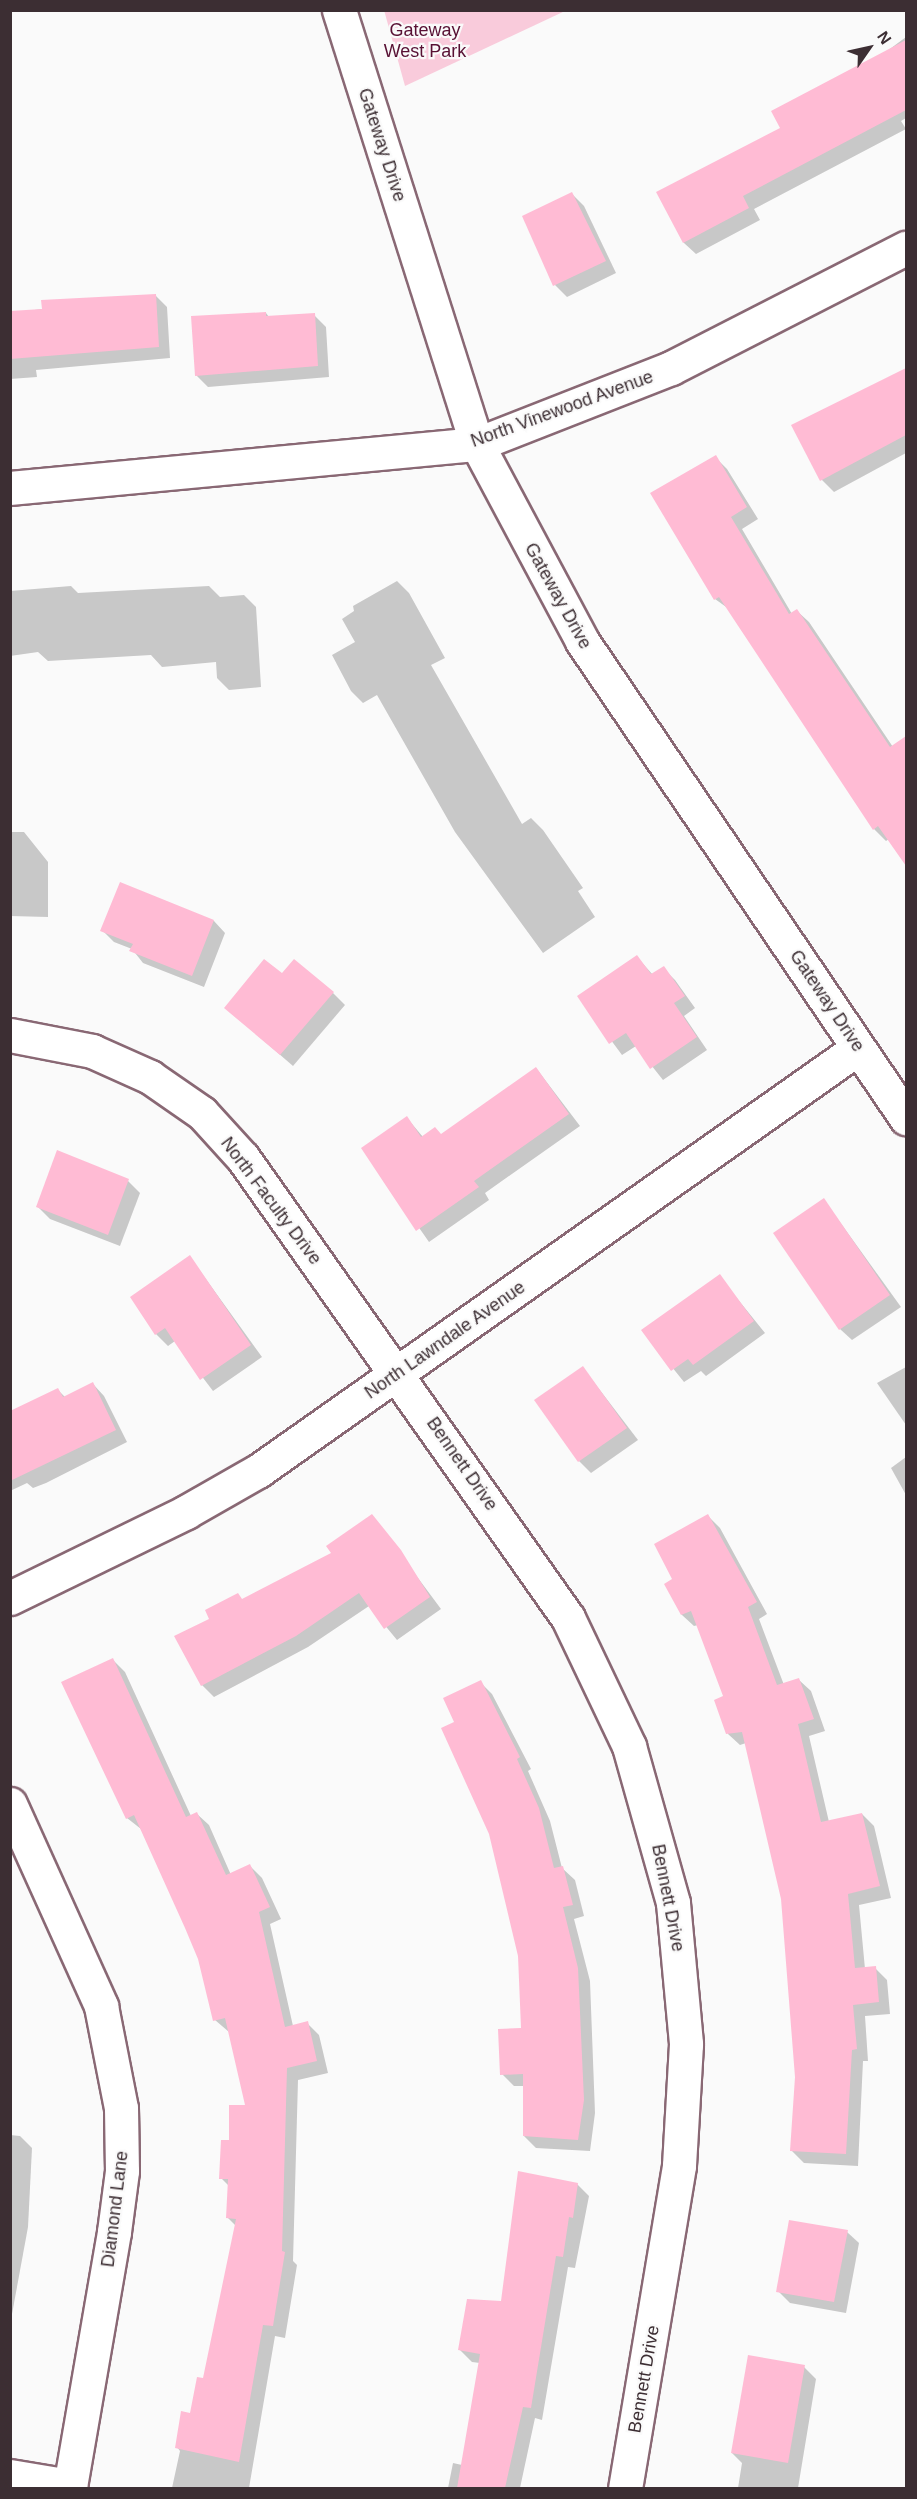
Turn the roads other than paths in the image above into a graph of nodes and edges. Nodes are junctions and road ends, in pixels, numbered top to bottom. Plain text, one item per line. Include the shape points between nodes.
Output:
1 (339, 10) edge
2 (906, 248) edge
3 (477, 444) junction
4 (10, 488) edge
5 (10, 1035) edge
6 (858, 1048) junction
7 (906, 1118) edge
8 (398, 1373) junction
9 (10, 1598) edge
10 (10, 1804) edge
11 (10, 2476) edge
12 (70, 2487) edge
13 (625, 2488) edge

1 - 3 street, Gateway Drive
2 - 3 street, North Vinewood Avenue via 672,368
3 - 4 street, North Vinewood Avenue
3 - 6 street, Gateway Drive via 582,641
5 - 8 street, North Faculty Drive via 72,1045 113,1058 150,1077 202,1113 243,1158
6 - 7 street, Gateway Drive
6 - 8 street, North Lawndale Avenue
8 - 9 street, North Lawndale Avenue via 236,1485
8 - 13 street, Bennett Drive via 524,1550 588,1653 642,1785 673,1903 685,2024 684,2125
10 - 12 street, Diamond Lane via 101,2006 121,2108 120,2192
11 - 12 street

